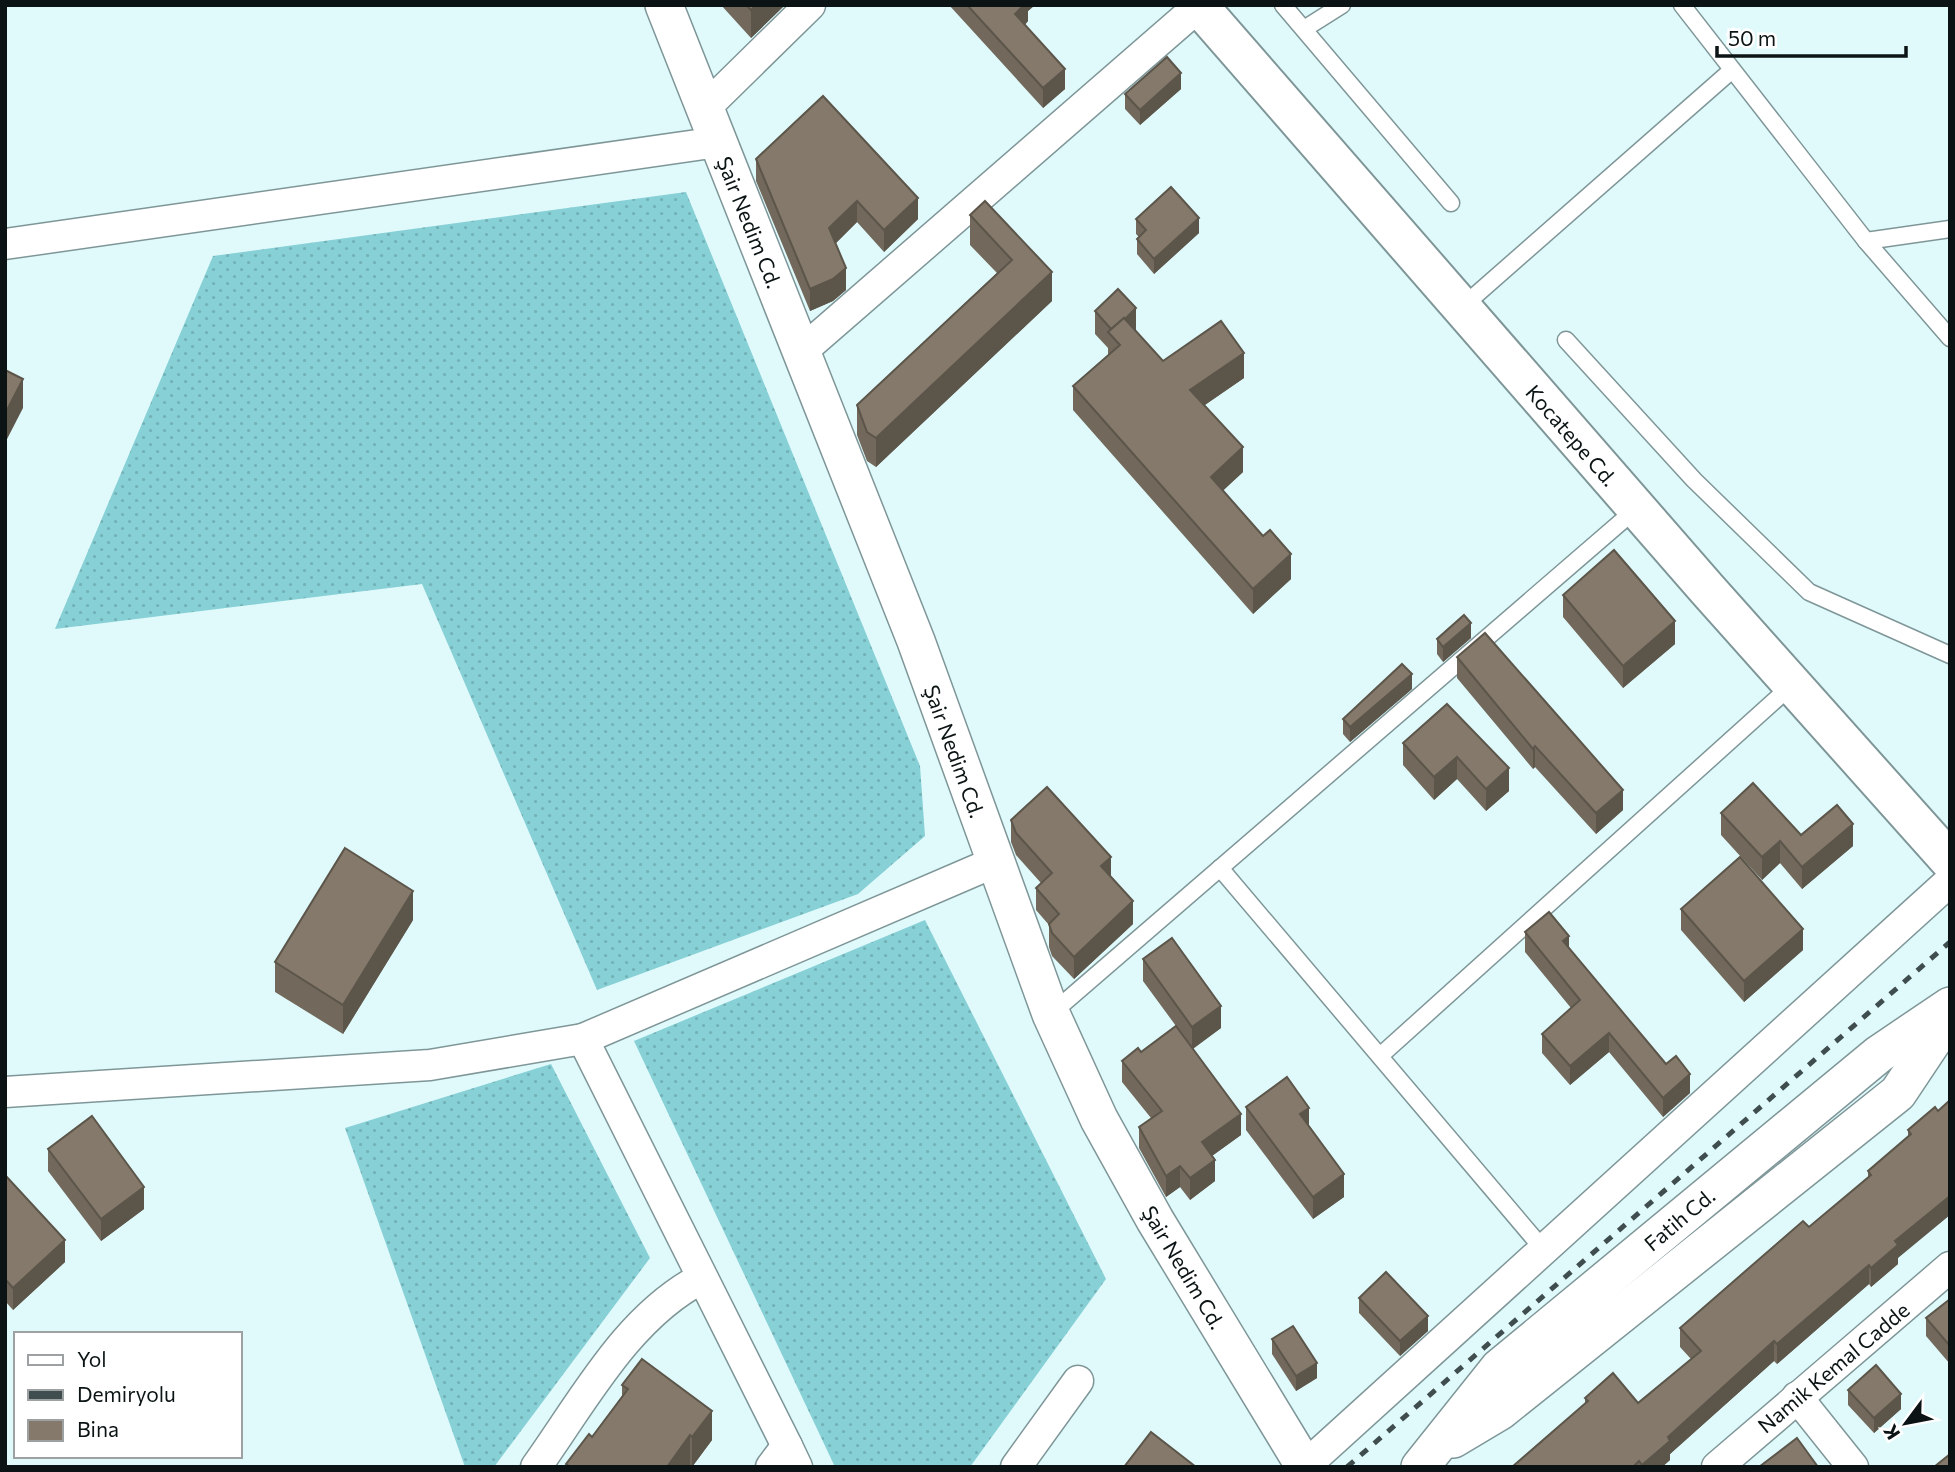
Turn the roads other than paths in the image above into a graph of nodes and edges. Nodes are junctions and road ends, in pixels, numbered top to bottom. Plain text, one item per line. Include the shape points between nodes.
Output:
1 (664, 5) edge
2 (810, 5) edge
3 (1283, 5) edge
4 (1342, 5) edge
5 (1682, 5) edge
6 (1198, 6) edge
7 (1304, 29) junction
8 (1732, 69) junction
9 (705, 108) junction
10 (718, 142) junction
11 (1451, 203) dead end
12 (1950, 229) edge
13 (1866, 241) junction
14 (5, 244) edge
15 (1461, 308) junction
16 (1950, 338) edge
17 (1566, 340) dead end
18 (802, 352) junction
19 (1636, 509) junction
20 (1950, 655) edge
21 (1792, 685) junction
22 (1950, 861) edge
23 (995, 862) junction
24 (1220, 868) junction
25 (1950, 881) edge
26 (1950, 1006) edge
27 (1051, 1014) junction
28 (1950, 1015) edge
29 (583, 1039) junction
30 (1380, 1056) junction
31 (5, 1092) edge
32 (1543, 1249) junction
33 (1950, 1267) edge
34 (702, 1278) junction
35 (1078, 1381) dead end
36 (1797, 1396) junction
37 (785, 1460) edge
38 (1424, 1460) edge
39 (1305, 1466) edge
40 (536, 1467) edge
41 (1016, 1467) edge
42 (1717, 1467) edge
43 (1853, 1467) edge

1 - 9 street, Şair Nedim Cd.
2 - 9 street
3 - 7 lane
4 - 7 lane
5 - 8 lane
6 - 15 main road, Kocatepe Cd.
6 - 18 street
7 - 11 lane
8 - 13 lane
8 - 15 lane
9 - 10 street, Şair Nedim Cd.
10 - 14 street
10 - 18 street, Şair Nedim Cd.
12 - 13 lane
13 - 16 lane
15 - 19 main road, Kocatepe Cd.
17 - 20 lane via 1694,480 1809,592
18 - 23 street, Şair Nedim Cd. via 916,642
19 - 21 main road, Kocatepe Cd.
19 - 24 lane
21 - 22 main road, Kocatepe Cd.
21 - 30 lane
23 - 27 street, Şair Nedim Cd.
23 - 29 street
24 - 27 lane
24 - 30 lane
25 - 32 street
26 - 38 street, Fatih Cd. via 1879,1054 1499,1368
27 - 39 street, Şair Nedim Cd. via 1099,1119 1149,1209
28 - 38 street, Fatih Cd. via 1898,1093 1500,1411
29 - 31 street via 430,1065
29 - 34 street
30 - 32 lane
32 - 39 street
33 - 36 street, Namik Kemal Cadde
34 - 37 street
34 - 40 street via 670,1297 633,1332
35 - 41 street
36 - 42 street, Namik Kemal Cadde
36 - 43 street

